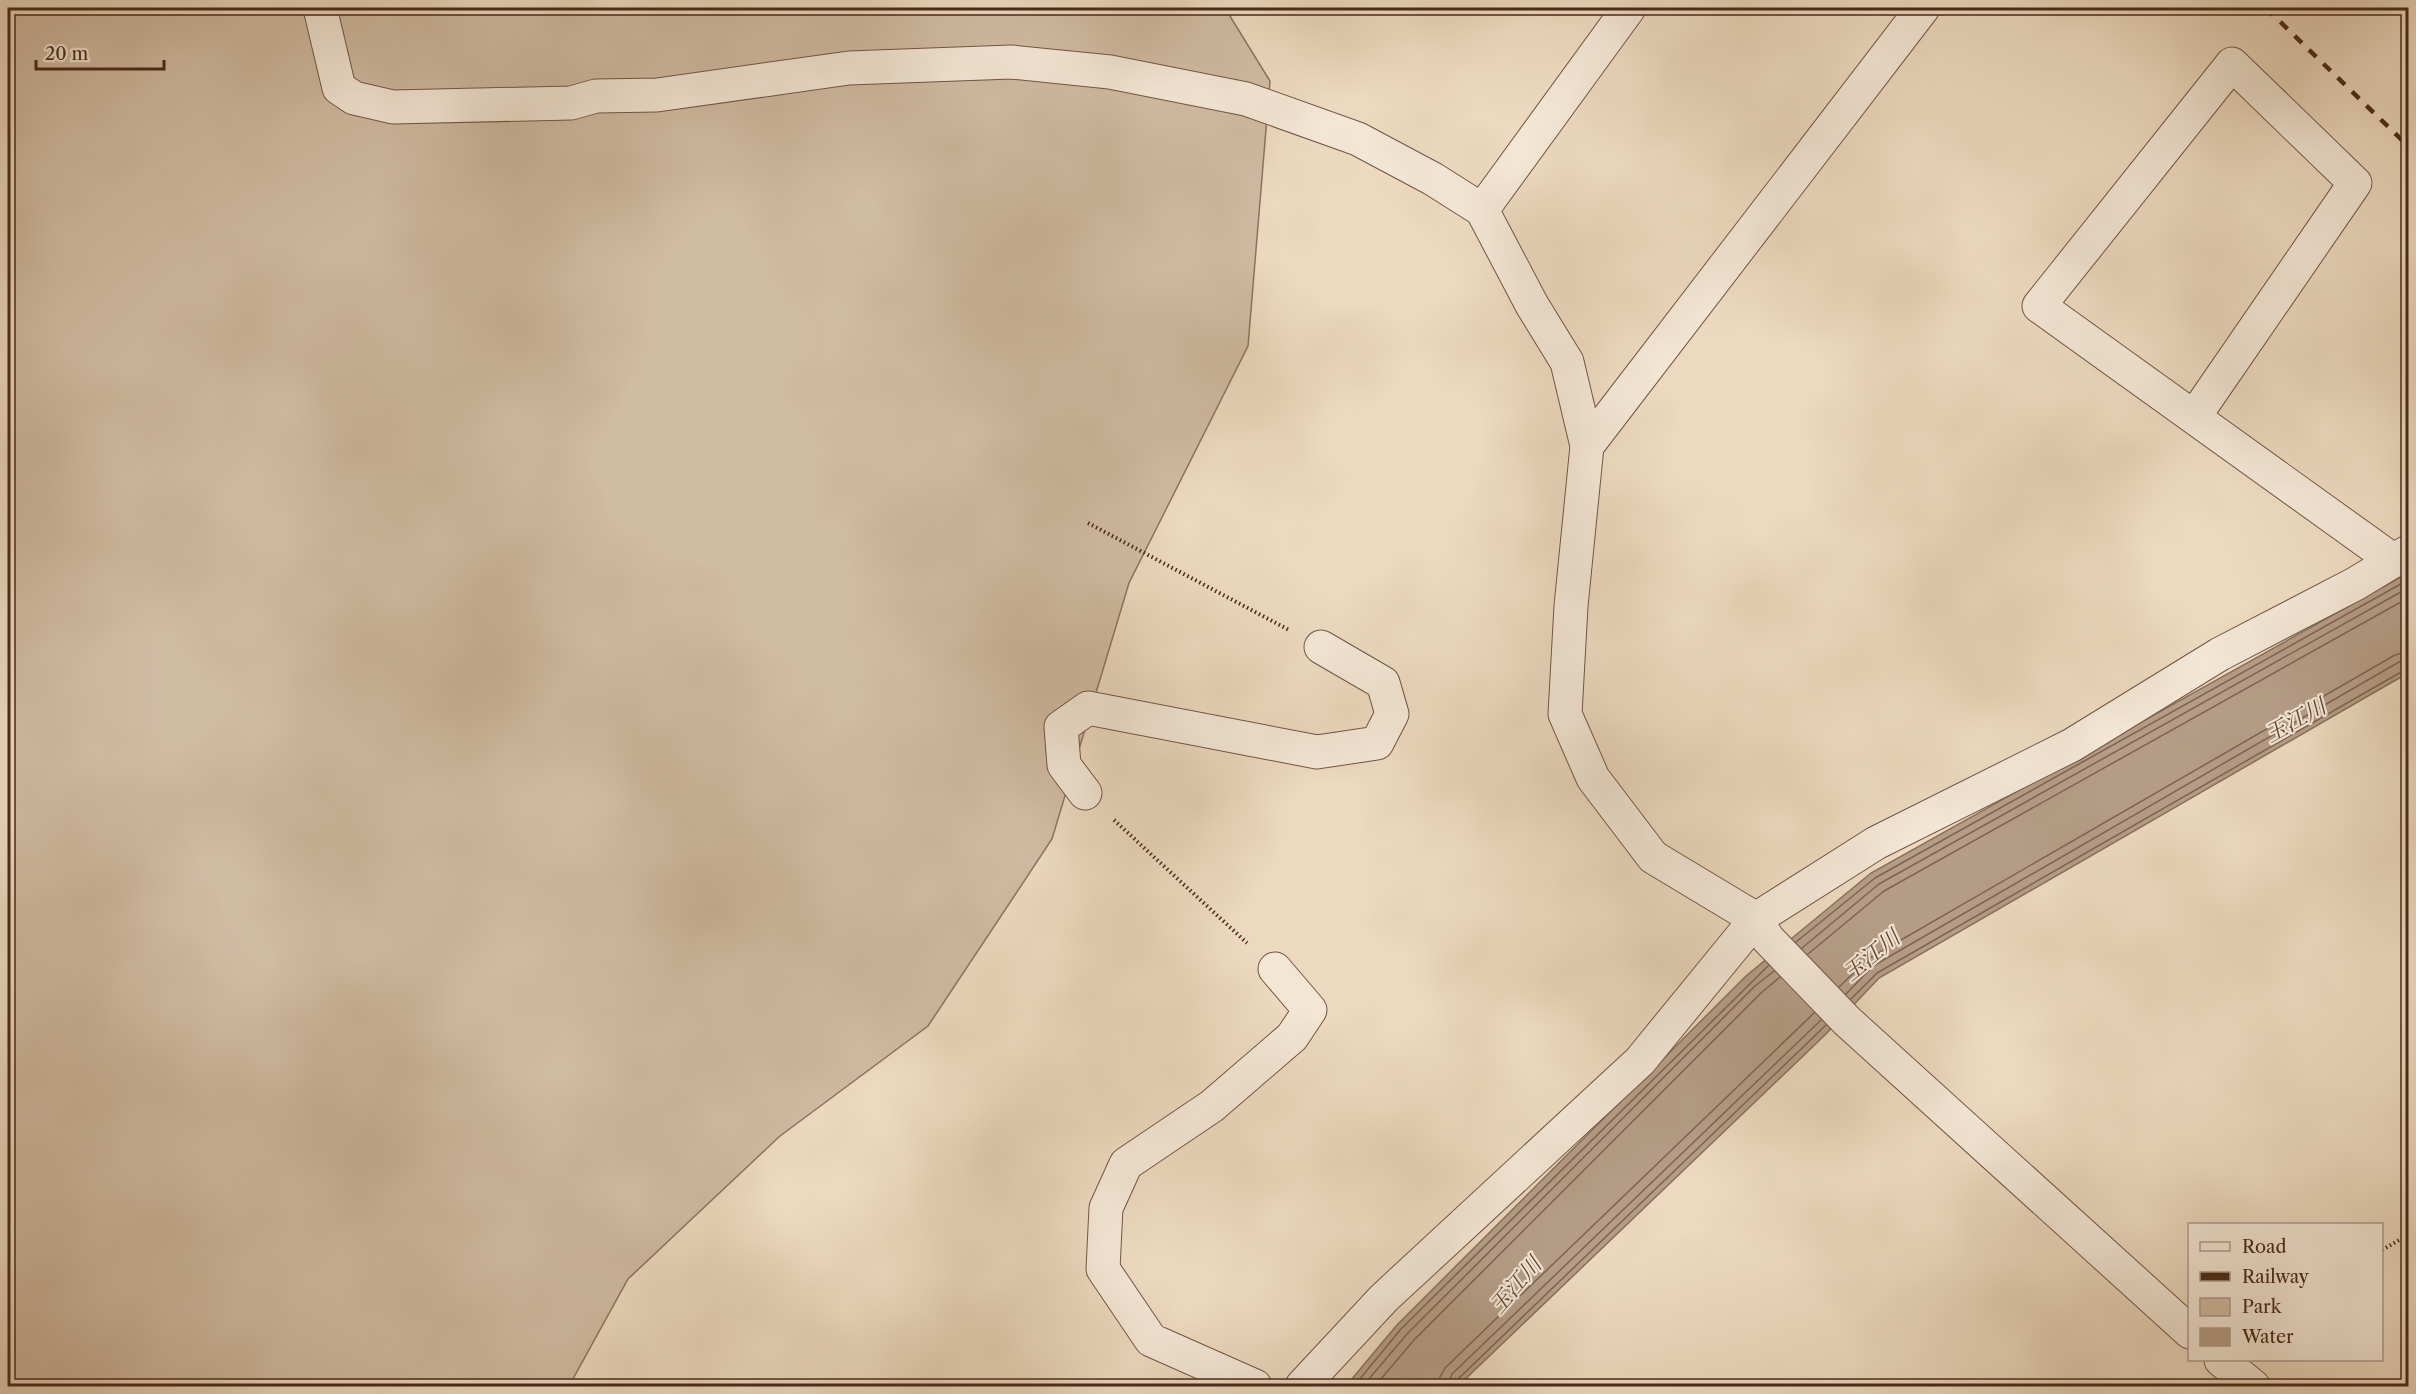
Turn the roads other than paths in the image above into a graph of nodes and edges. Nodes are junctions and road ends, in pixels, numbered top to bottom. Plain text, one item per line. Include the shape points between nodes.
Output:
1 (320, 8) edge
2 (1629, 8) edge
3 (1923, 8) edge
4 (1482, 210) junction
5 (2194, 417) junction
6 (1587, 446) junction
7 (2401, 556) edge
8 (1321, 647) road end
9 (1084, 793) road end
10 (1762, 929) junction
11 (1275, 969) road end
12 (2188, 1330) edge
13 (2224, 1361) edge
14 (1255, 1386) edge
15 (1302, 1386) edge
16 (2253, 1386) edge

1 - 4 street via 339,88 354,98 393,107 571,103 596,96 657,95 849,68 1011,62 1110,72 1246,99 1358,139
2 - 4 street
3 - 6 street
4 - 6 street via 1567,362
5 - 5 street via 2039,306 2232,64 2355,183
5 - 7 street
6 - 10 street via 1565,714 1593,778 1653,857
7 - 10 street via 2220,654 2072,745 1876,843
8 - 9 street via 1383,683 1392,714 1377,743 1317,752 1088,708 1061,727 1064,765
10 - 12 street via 1847,1022
10 - 15 street via 1640,1061 1384,1298
11 - 14 street via 1310,1010 1292,1037 1212,1106 1126,1164 1106,1208 1103,1269 1151,1340
13 - 16 street

